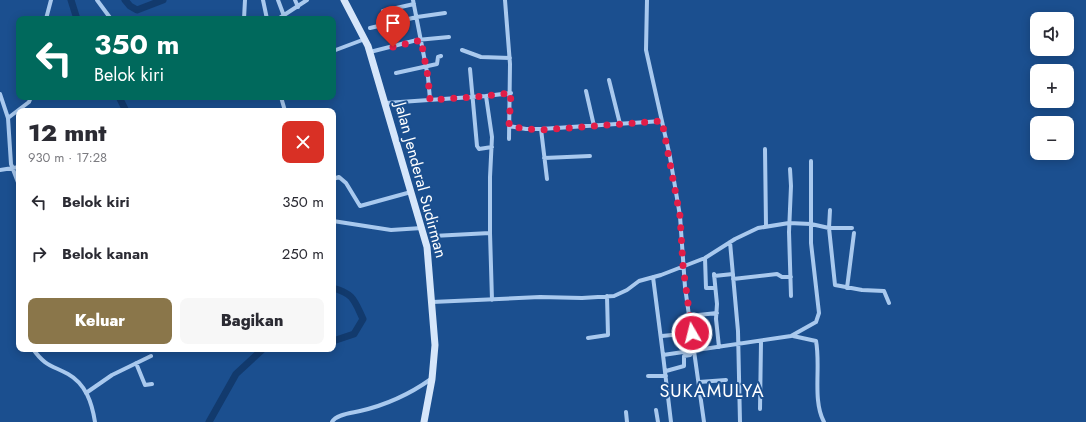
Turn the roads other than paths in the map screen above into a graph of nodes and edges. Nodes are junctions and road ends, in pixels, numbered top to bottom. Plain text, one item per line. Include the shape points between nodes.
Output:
1 (51, 0) edge
2 (97, 0) edge
3 (245, 0) edge
4 (263, 0) edge
5 (278, 0) edge
6 (295, 0) edge
7 (307, 0) edge
8 (344, 0) edge
9 (505, 0) edge
10 (648, 0) edge
11 (414, 2) edge
12 (298, 7) junction
13 (383, 11) dead end
14 (445, 13) dead end
15 (47, 16) edge
16 (109, 16) edge
17 (244, 16) edge
18 (266, 16) edge
19 (284, 16) joint
20 (417, 17) junction
21 (370, 28) dead end
22 (449, 37) dead end
23 (365, 39) junction
24 (421, 40) junction
25 (336, 50) edge
26 (462, 50) dead end
27 (370, 52) junction
28 (441, 56) dead end
29 (510, 58) junction
30 (426, 67) junction
31 (470, 69) dead end
32 (396, 73) dead end
33 (609, 80) dead end
34 (586, 91) dead end
35 (511, 93) junction
36 (0, 94) edge
37 (486, 96) junction
38 (474, 97) junction
39 (30, 100) edge
40 (430, 100) junction
41 (386, 103) junction
42 (24, 108) edge
43 (16, 113) edge
44 (8, 118) junction
45 (662, 121) junction
46 (620, 124) junction
47 (509, 126) junction
48 (594, 126) junction
49 (541, 130) junction
50 (509, 139) dead end
51 (492, 147) junction
52 (765, 149) dead end
53 (590, 156) dead end
54 (544, 158) junction
55 (811, 161) dead end
56 (16, 167) edge
57 (12, 168) junction
58 (0, 170) edge
59 (790, 170) dead end
60 (16, 178) edge
61 (336, 178) edge
62 (547, 180) dead end
63 (412, 192) junction
64 (830, 210) dead end
65 (336, 221) edge
66 (789, 223) junction
67 (811, 224) junction
68 (766, 226) junction
69 (422, 228) junction
70 (829, 228) junction
71 (852, 228) dead end
72 (490, 233) junction
73 (854, 233) dead end
74 (433, 236) dead end
75 (730, 242) junction
76 (705, 258) junction
77 (683, 266) junction
78 (732, 274) junction
79 (653, 277) junction
80 (791, 277) junction
81 (733, 279) junction
82 (715, 288) junction
83 (847, 288) junction
84 (607, 296) junction
85 (791, 296) dead end
86 (492, 300) junction
87 (432, 302) junction
88 (889, 303) dead end
89 (717, 313) junction
90 (689, 316) junction
91 (692, 333) junction
92 (662, 336) junction
93 (793, 336) junction
94 (588, 338) dead end
95 (761, 342) junction
96 (738, 345) junction
97 (719, 347) junction
98 (693, 350) junction
99 (35, 352) edge
100 (663, 355) junction
101 (151, 356) dead end
102 (136, 363) junction
103 (666, 373) junction
104 (648, 376) dead end
105 (432, 379) junction
106 (726, 380) dead end
107 (699, 382) junction
108 (152, 384) dead end
109 (86, 393) junction
110 (760, 409) dead end
111 (656, 410) dead end
112 (626, 412) dead end
113 (95, 422) edge
114 (332, 422) edge
115 (424, 422) edge
116 (627, 422) edge
117 (658, 422) edge
118 (671, 422) edge
119 (704, 422) edge
120 (740, 422) edge
121 (824, 422) edge

1 - 15 street
2 - 16 street
3 - 17 street
4 - 18 street
5 - 19 street
6 - 12 street
7 - 12 street
8 - 23 main road, Jalan Jenderal Sudirman
9 - 29 street
10 - 45 street via 646,50
11 - 13 street
11 - 20 street
12 - 19 street
14 - 20 street
20 - 21 street
20 - 24 street
22 - 24 street
23 - 25 street
23 - 27 main road, Jalan Jenderal Sudirman
24 - 27 street
24 - 30 street
26 - 29 street via 481,57
27 - 41 main road, Jalan Jenderal Sudirman
28 - 30 street via 438,57 437,64
29 - 35 street
30 - 32 street
30 - 40 street
31 - 38 street
33 - 46 street
34 - 48 street
35 - 37 street
35 - 47 street
36 - 44 street
37 - 38 street
37 - 51 street
38 - 40 street
38 - 41 street
38 - 51 street via 477,146 479,149
39 - 42 street
40 - 41 street
41 - 63 main road, Jalan Jenderal Sudirman
43 - 44 street
44 - 57 street
45 - 46 street
45 - 77 street via 680,216
46 - 48 street
47 - 49 street
47 - 50 street
48 - 49 street
49 - 54 street
51 - 72 street
52 - 68 street
53 - 54 street
54 - 62 street
55 - 67 street
56 - 57 street
57 - 58 street
57 - 60 street
59 - 66 street via 792,186
61 - 63 street via 344,180 360,206
63 - 69 main road, Jalan Jenderal Sudirman
64 - 70 street
65 - 69 street via 391,230
66 - 67 street
66 - 68 street
66 - 80 street
67 - 70 street
67 - 93 street via 819,317 816,322
68 - 75 street via 749,231
69 - 87 main road, Jalan Jenderal Sudirman via 429,263
70 - 71 street
70 - 83 street via 834,284
72 - 74 street
72 - 86 street
73 - 83 street
75 - 76 street
75 - 78 street
76 - 77 street
76 - 82 street via 706,288
77 - 79 street
77 - 90 street
78 - 81 street
78 - 82 street via 714,275
79 - 84 street via 636,282 620,294
79 - 92 street
80 - 81 street via 777,274
80 - 85 street
81 - 96 street
82 - 89 street
83 - 88 street via 884,291
84 - 86 street
84 - 94 street via 608,334
86 - 87 street
87 - 105 main road, Jalan Jenderal Sudirman via 435,345
89 - 90 street
89 - 97 street
90 - 91 street
91 - 92 street
91 - 98 street
92 - 100 street
93 - 95 street
93 - 121 street via 816,341 819,404
95 - 96 street
95 - 110 street
96 - 97 street
96 - 120 street
97 - 98 street
98 - 100 street
98 - 103 street via 690,355 684,356 684,366
98 - 107 street
99 - 109 street via 42,361 72,377
100 - 103 street
101 - 102 street
102 - 108 street via 145,385
102 - 109 street via 112,375
103 - 104 street
103 - 118 street
105 - 114 street via 395,399 336,417
105 - 115 main road, Jalan Jenderal Sudirman
106 - 107 street
107 - 119 street
109 - 113 street
111 - 117 street
112 - 116 street

